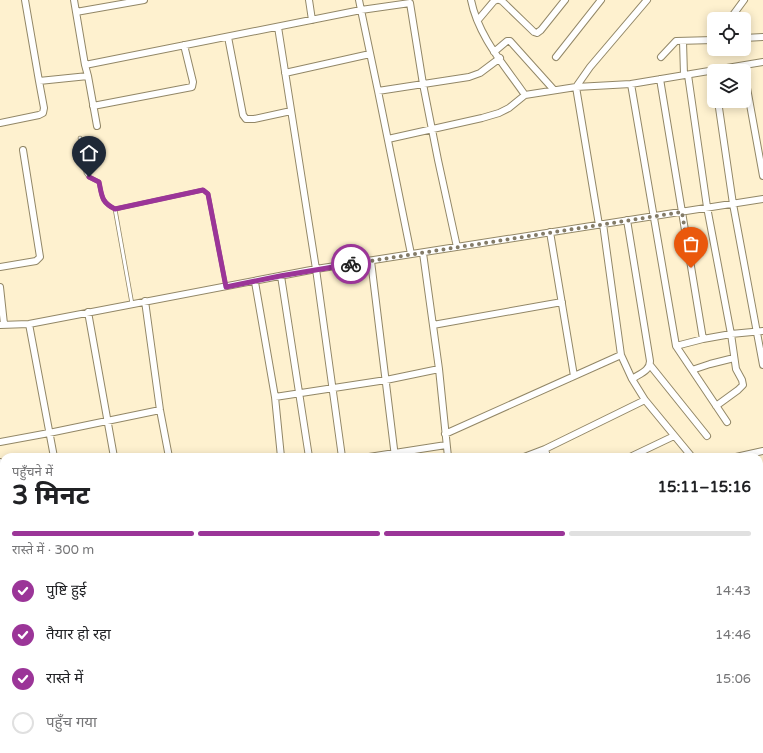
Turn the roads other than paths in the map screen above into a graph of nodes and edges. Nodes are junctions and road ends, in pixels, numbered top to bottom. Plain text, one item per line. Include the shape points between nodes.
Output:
1 (25, 0) edge
2 (74, 0) edge
3 (144, 0) edge
4 (308, 0) edge
5 (359, 0) edge
6 (471, 0) edge
7 (498, 0) edge
8 (565, 0) edge
9 (601, 0) edge
10 (647, 0) edge
11 (744, 0) edge
12 (410, 1) edge
13 (361, 10) junction
14 (76, 12) junction
15 (735, 12) edge
16 (312, 20) junction
17 (478, 20) junction
18 (278, 27) junction
19 (228, 37) junction
20 (763, 37) edge
21 (751, 38) edge
22 (707, 40) edge
23 (682, 41) junction
24 (184, 46) junction
25 (494, 52) junction
26 (370, 54) junction
27 (661, 57) dead end
28 (500, 58) junction
29 (556, 58) dead end
30 (763, 62) edge
31 (751, 64) edge
32 (85, 65) junction
33 (707, 72) edge
34 (285, 73) junction
35 (686, 75) junction
36 (88, 76) junction
37 (660, 79) junction
38 (39, 81) junction
39 (423, 84) junction
40 (631, 84) junction
41 (576, 87) junction
42 (554, 90) junction
43 (378, 91) junction
44 (525, 95) junction
45 (93, 106) junction
46 (719, 108) edge
47 (751, 108) edge
48 (291, 111) junction
49 (0, 122) edge
50 (97, 126) dead end
51 (432, 130) junction
52 (80, 138) dead end
53 (388, 139) junction
54 (23, 150) dead end
55 (763, 176) edge
56 (763, 199) edge
57 (733, 204) junction
58 (707, 207) junction
59 (115, 209) junction
60 (682, 212) junction
61 (654, 216) junction
62 (627, 220) junction
63 (601, 224) junction
64 (550, 232) junction
65 (457, 247) junction
66 (422, 253) junction
67 (411, 254) junction
68 (371, 261) junction
69 (0, 267) edge
70 (316, 269) junction
71 (280, 276) junction
72 (255, 282) junction
73 (0, 287) edge
74 (226, 287) junction
75 (145, 301) junction
76 (562, 302) junction
77 (132, 304) junction
78 (88, 312) junction
79 (29, 324) junction
80 (2, 325) edge
81 (433, 325) junction
82 (760, 332) edge
83 (731, 334) junction
84 (703, 339) junction
85 (676, 346) junction
86 (621, 355) junction
87 (734, 358) junction
88 (650, 365) junction
89 (763, 365) edge
90 (439, 369) junction
91 (692, 370) junction
92 (574, 376) junction
93 (632, 379) junction
94 (386, 380) junction
95 (332, 388) junction
96 (298, 393) junction
97 (275, 397) junction
98 (645, 400) junction
99 (716, 406) junction
100 (160, 410) junction
101 (108, 421) junction
102 (727, 422) dead end
103 (50, 433) junction
104 (445, 434) junction
105 (674, 436) junction
106 (707, 436) dead end
107 (0, 442) edge
108 (446, 445) junction
109 (545, 449) junction
110 (53, 453) edge
111 (113, 453) edge
112 (168, 453) edge
113 (281, 453) edge
114 (308, 453) edge
115 (341, 453) edge
116 (395, 453) edge
117 (405, 453) edge
118 (447, 453) edge
119 (534, 453) edge
120 (546, 453) edge
121 (640, 453) edge
122 (689, 453) edge

1 - 38 street
2 - 14 street
3 - 14 street
4 - 16 street
5 - 13 street
6 - 17 street
7 - 8 street via 537,33
7 - 17 street via 494,1
9 - 29 street
10 - 41 street
11 - 15 street
12 - 13 street
12 - 39 street
13 - 16 street
13 - 26 street
14 - 32 street
16 - 18 street
17 - 25 street
18 - 19 street
18 - 34 street
19 - 24 street
19 - 48 street via 243,115 254,119
20 - 21 street
22 - 23 street
23 - 27 street via 674,42
23 - 35 street
24 - 32 street
24 - 45 street via 192,87
25 - 28 street
25 - 42 street via 510,41
26 - 34 street
26 - 43 street
28 - 39 street via 480,73 469,77
28 - 44 street
30 - 31 street
32 - 36 street
33 - 35 street
34 - 48 street
35 - 37 street
35 - 58 street
36 - 38 street
36 - 45 street
37 - 40 street
37 - 60 street
38 - 49 street via 43,113
39 - 43 street
39 - 51 street
40 - 41 street
40 - 61 street
41 - 42 street
41 - 63 street
42 - 44 street
43 - 53 street
44 - 51 street via 499,113
45 - 50 street
46 - 57 street
47 - 55 street
48 - 70 street
51 - 53 street
51 - 65 street
52 - 59 lane via 86,173 99,182 103,201
53 - 67 street
54 - 69 street via 40,257 36,261
56 - 57 street
57 - 58 street
57 - 82 street
58 - 60 street
58 - 83 street
59 - 74 lane via 203,190 208,194
59 - 77 lane
60 - 61 street
60 - 84 street
61 - 62 street
61 - 85 street
62 - 63 street
62 - 88 street
63 - 64 street
63 - 86 street
64 - 65 street
64 - 76 street
65 - 66 street
66 - 67 street
66 - 81 street
67 - 68 street
68 - 70 street
68 - 94 street
70 - 71 street
70 - 95 street
71 - 72 street
71 - 96 street
72 - 74 street
72 - 97 street
73 - 80 street
74 - 75 street
75 - 77 street
75 - 100 street
76 - 81 street
76 - 92 street
77 - 78 street
78 - 79 street
78 - 101 street
79 - 80 street
79 - 103 street
81 - 90 street
82 - 83 street
82 - 89 street
83 - 84 street
83 - 87 street
84 - 85 street
85 - 91 street
86 - 92 street
86 - 93 street
87 - 91 street
87 - 99 street via 743,385
88 - 93 street
88 - 106 street
90 - 94 street
90 - 104 street
91 - 99 street
92 - 104 street
93 - 98 street
94 - 95 street
94 - 116 street
95 - 96 street
95 - 115 street
96 - 97 street
96 - 114 street
97 - 113 street
98 - 105 street
98 - 109 street
99 - 102 street
100 - 101 street
100 - 112 street
101 - 103 street
101 - 111 street
103 - 107 street
103 - 110 street
104 - 108 street
105 - 121 street
105 - 122 street
108 - 117 street
108 - 118 street
109 - 119 street
109 - 120 street

